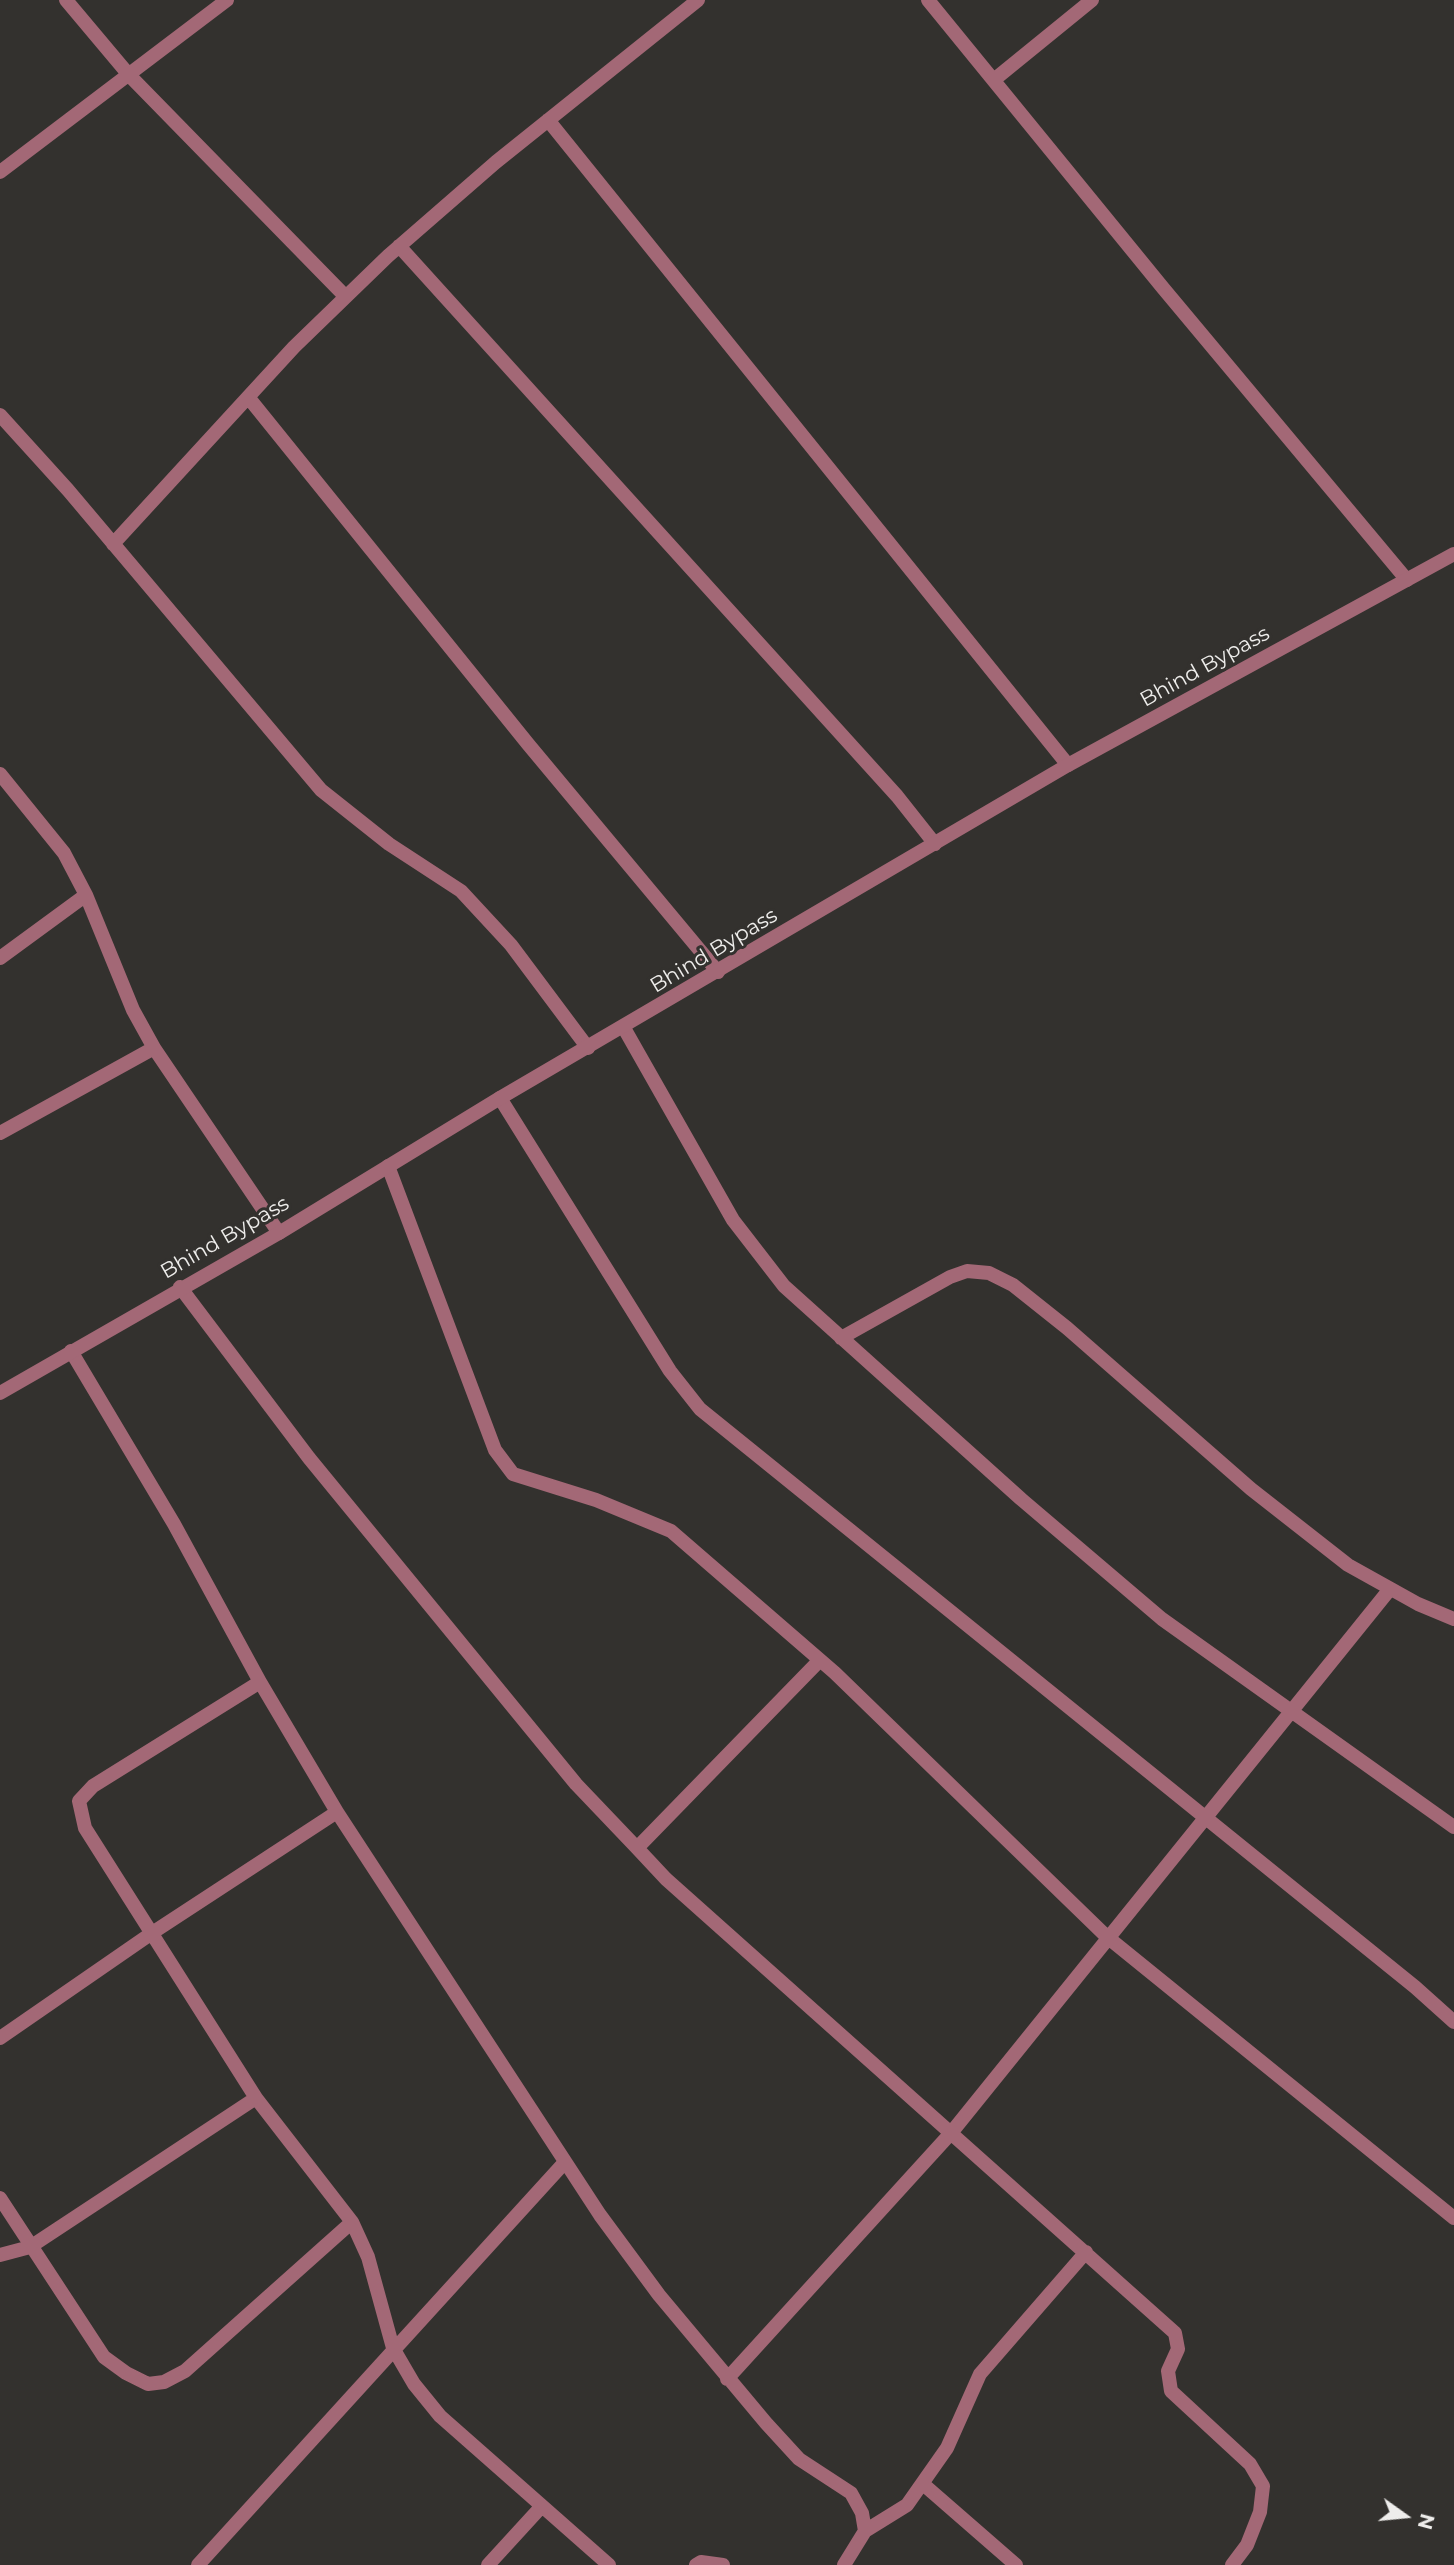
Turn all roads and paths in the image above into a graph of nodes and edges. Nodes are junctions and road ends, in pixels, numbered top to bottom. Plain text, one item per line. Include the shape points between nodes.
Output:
1 (66, 0) edge
2 (228, 0) edge
3 (698, 0) edge
4 (928, 0) edge
5 (1092, 0) edge
6 (129, 75) junction
7 (995, 79) junction
8 (548, 120) junction
9 (0, 172) edge
10 (399, 246) junction
11 (345, 296) junction
12 (248, 397) junction
13 (0, 415) edge
14 (113, 544) junction
15 (1454, 554) edge
16 (1407, 580) junction
17 (1069, 765) junction
18 (0, 775) edge
19 (935, 844) junction
20 (86, 895) junction
21 (0, 958) edge
22 (718, 972) junction
23 (624, 1028) junction
24 (153, 1048) junction
25 (588, 1048) junction
26 (500, 1098) junction
27 (0, 1133) edge
28 (388, 1166) junction
29 (279, 1233) junction
30 (180, 1287) junction
31 (841, 1338) junction
32 (71, 1351) junction
33 (0, 1393) edge
34 (1390, 1589) junction
35 (1454, 1619) edge
36 (820, 1660) junction
37 (260, 1682) junction
38 (1292, 1713) junction
39 (337, 1812) junction
40 (1203, 1818) junction
41 (1454, 1827) edge
42 (637, 1848) junction
43 (152, 1933) junction
44 (1106, 1937) junction
45 (1454, 2022) edge
46 (0, 2038) edge
47 (257, 2098) junction
48 (951, 2133) junction
49 (565, 2162) junction
50 (0, 2198) edge
51 (1454, 2218) edge
52 (352, 2222) junction
53 (30, 2247) junction
54 (1086, 2252) junction
55 (0, 2255) edge
56 (393, 2348) junction
57 (727, 2379) junction
58 (923, 2484) junction
59 (542, 2506) junction
60 (865, 2531) junction
61 (198, 2565) edge
62 (488, 2565) edge
63 (609, 2565) edge
64 (696, 2565) edge
65 (723, 2565) edge
66 (844, 2565) edge
67 (1016, 2565) edge
68 (1232, 2565) edge

1 - 6 street
2 - 6 street
3 - 8 street
4 - 7 street
5 - 7 street
6 - 9 street
6 - 11 street
7 - 16 street
8 - 10 street
8 - 17 street
10 - 11 street
10 - 19 street via 897,796
11 - 12 street
12 - 14 street
12 - 22 street
13 - 14 street
14 - 25 street via 321,790 389,844 461,891 512,946
15 - 16 street, Bhind Bypass
16 - 17 street, Bhind Bypass
17 - 19 street, Bhind Bypass
18 - 20 street via 64,853
19 - 22 street, Bhind Bypass
20 - 21 street
20 - 24 street
22 - 23 street, Bhind Bypass
23 - 25 street, Bhind Bypass
23 - 31 street via 733,1220 784,1286
24 - 27 street
24 - 29 street
25 - 26 street, Bhind Bypass
26 - 28 street, Bhind Bypass
26 - 40 street via 670,1371 700,1409
28 - 29 street, Bhind Bypass
28 - 36 street via 495,1450 513,1474 596,1500 671,1531
29 - 30 street, Bhind Bypass
30 - 32 street, Bhind Bypass
30 - 42 street via 309,1458 576,1784
31 - 34 street via 950,1276 967,1271 989,1273 1013,1285 1067,1328 1295,1523
31 - 38 street via 1162,1619
32 - 33 street, Bhind Bypass
32 - 37 street via 174,1524
34 - 35 street
34 - 38 street
36 - 42 street
36 - 44 street
37 - 39 street
37 - 43 street via 93,1786 79,1801 85,1828
38 - 40 street
38 - 41 street
39 - 43 street
39 - 49 street
40 - 44 street
40 - 45 street
42 - 48 street
43 - 46 street
43 - 47 street
44 - 48 street
44 - 51 street
47 - 52 street
47 - 53 street
48 - 54 street
48 - 57 street
49 - 56 street
49 - 57 street via 652,2285
50 - 53 street
52 - 53 street via 186,2371 148,2384 104,2357
52 - 56 street via 368,2257
53 - 55 street
54 - 58 street via 980,2374 947,2448
54 - 68 street via 1175,2333 1178,2349 1168,2371 1171,2391 1250,2464 1263,2486 1260,2512 1247,2545
56 - 59 street via 440,2416
56 - 61 street
57 - 60 street via 799,2459 851,2493
58 - 60 street via 907,2505
58 - 67 street
59 - 62 street
59 - 63 street
60 - 66 street
64 - 65 street

